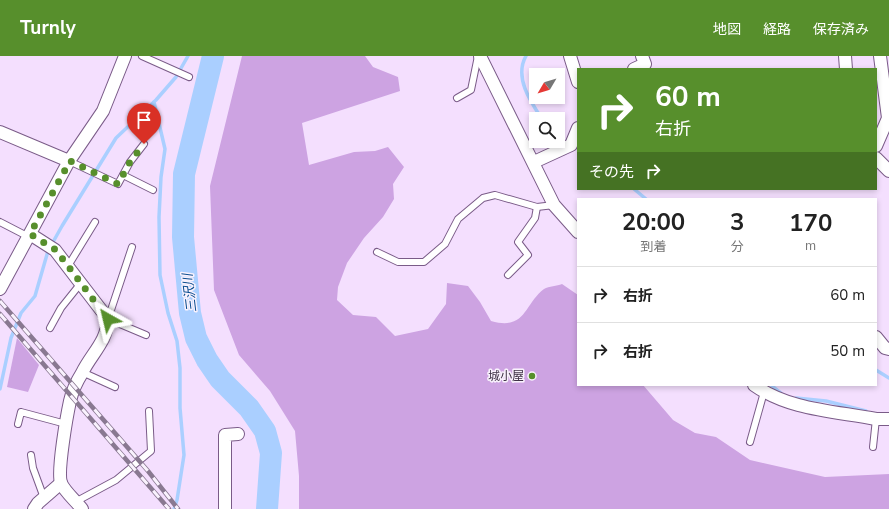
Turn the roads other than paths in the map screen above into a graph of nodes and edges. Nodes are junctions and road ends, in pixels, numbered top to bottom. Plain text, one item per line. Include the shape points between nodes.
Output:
1 (125, 56) edge
2 (142, 56) edge
3 (479, 56) edge
4 (570, 56) edge
5 (642, 56) edge
6 (845, 56) edge
7 (880, 56) edge
8 (636, 68) edge
9 (846, 68) edge
10 (189, 77) dead end
11 (577, 79) edge
12 (457, 98) dead end
13 (577, 130) edge
14 (0, 132) edge
15 (144, 144) dead end
16 (877, 144) edge
17 (877, 159) edge
18 (70, 161) junction
19 (534, 162) junction
20 (889, 171) edge
21 (123, 175) junction
22 (153, 190) dead end
23 (554, 205) junction
24 (537, 207) junction
25 (0, 222) edge
26 (95, 222) dead end
27 (577, 231) edge
28 (30, 236) junction
29 (132, 248) dead end
30 (377, 252) dead end
31 (68, 266) junction
32 (508, 275) dead end
33 (81, 283) junction
34 (0, 289) edge
35 (108, 319) junction
36 (50, 328) dead end
37 (146, 335) dead end
38 (877, 338) edge
39 (889, 349) edge
40 (82, 372) junction
41 (755, 386) edge
42 (115, 387) dead end
43 (764, 392) junction
44 (149, 411) dead end
45 (876, 419) junction
46 (889, 419) edge
47 (18, 424) dead end
48 (66, 424) junction
49 (238, 434) dead end
50 (750, 442) dead end
51 (873, 447) dead end
52 (31, 455) dead end
53 (62, 483) junction
54 (44, 498) junction
55 (79, 505) edge
56 (34, 509) edge
57 (225, 509) edge

1 - 18 street via 103,111
2 - 10 lane
3 - 12 lane via 471,90
3 - 19 street
4 - 11 street
5 - 8 street via 644,64
6 - 9 street
7 - 16 street via 888,118
13 - 19 street via 571,145
14 - 18 street
15 - 21 lane
17 - 20 street
18 - 21 lane via 118,184
18 - 28 street
19 - 23 street
21 - 22 lane
23 - 24 lane
23 - 27 street
24 - 30 lane via 495,195 483,198 458,219 445,244 424,262 398,262
24 - 32 lane via 535,218 518,242 528,255
25 - 28 lane
26 - 31 lane
28 - 31 street via 51,247
28 - 34 street
29 - 35 lane
31 - 33 street
33 - 35 street
33 - 36 lane via 61,308
35 - 37 lane
35 - 40 street via 103,341
38 - 39 street
40 - 42 lane
40 - 48 street via 70,400
41 - 43 street
43 - 45 street via 787,403
43 - 50 lane
44 - 55 lane via 151,451 116,480
45 - 46 street
45 - 51 lane
47 - 48 lane via 22,412
48 - 53 street via 60,473
49 - 57 street via 224,435
52 - 54 lane
53 - 54 street
53 - 55 street
54 - 56 street

